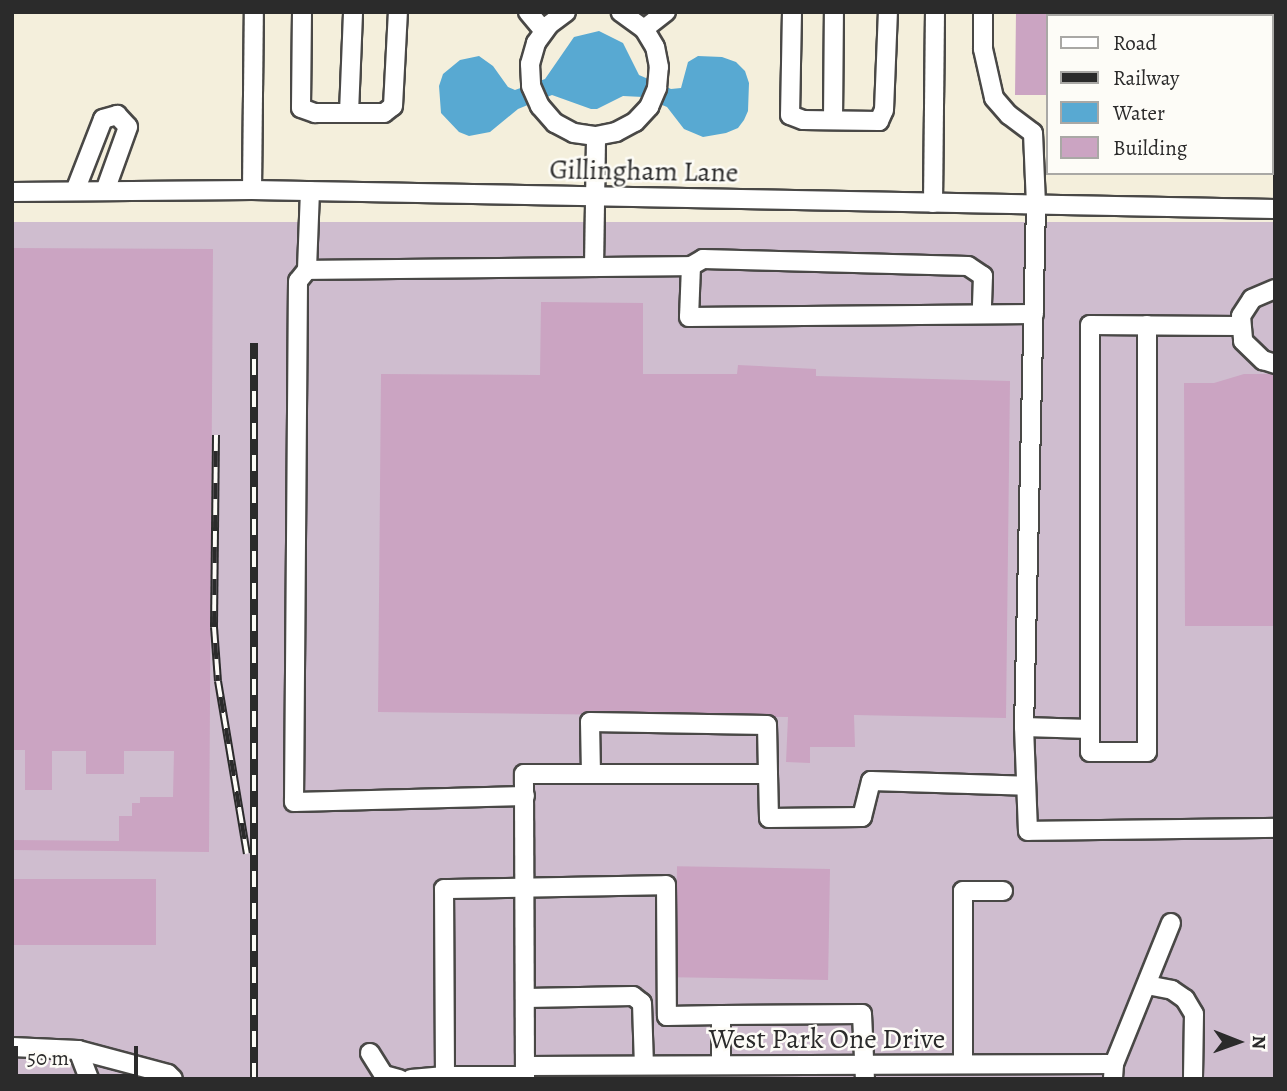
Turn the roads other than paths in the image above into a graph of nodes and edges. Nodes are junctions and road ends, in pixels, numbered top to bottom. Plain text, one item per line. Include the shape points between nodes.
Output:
1 (254, 12) edge
2 (302, 12) edge
3 (353, 12) edge
4 (398, 12) edge
5 (528, 12) edge
6 (566, 12) edge
7 (621, 12) edge
8 (666, 12) edge
9 (792, 12) edge
10 (834, 12) edge
11 (888, 12) edge
12 (935, 12) edge
13 (983, 12) edge
14 (644, 29) junction
15 (544, 30) junction
16 (349, 113) junction
17 (833, 120) junction
18 (1040, 132) edge
19 (596, 136) junction
20 (252, 190) junction
21 (75, 191) junction
22 (105, 191) junction
23 (310, 191) junction
24 (12, 192) edge
25 (596, 196) junction
26 (933, 202) junction
27 (1036, 204) junction
28 (1275, 209) edge
29 (691, 266) junction
30 (594, 267) junction
31 (307, 270) junction
32 (1275, 289) edge
33 (982, 314) junction
34 (1034, 314) junction
35 (1147, 326) junction
36 (1241, 326) junction
37 (1275, 363) edge
38 (1024, 727) junction
39 (1090, 729) junction
40 (592, 774) junction
41 (768, 774) junction
42 (1026, 786) junction
43 (525, 796) junction
44 (1275, 828) edge
45 (526, 886) junction
46 (1003, 891) dead end
47 (1171, 923) dead end
48 (1147, 985) junction
49 (526, 998) junction
50 (721, 1015) junction
51 (12, 1047) edge
52 (78, 1051) junction
53 (370, 1053) dead end
54 (963, 1064) junction
55 (644, 1065) junction
56 (721, 1065) junction
57 (865, 1072) edge
58 (525, 1073) edge
59 (1114, 1074) edge
60 (445, 1076) junction
61 (89, 1079) edge
62 (173, 1079) edge
63 (399, 1079) edge
64 (411, 1079) edge
65 (1133, 1079) edge
66 (1193, 1079) edge

1 - 20 street
2 - 16 street via 301,108 315,113
3 - 16 street
4 - 16 street via 393,106 384,113
5 - 15 street
6 - 15 street
7 - 14 street
8 - 14 street
9 - 17 street via 790,115
10 - 17 street
11 - 17 street via 884,110 879,121
12 - 26 street
13 - 18 street via 983,49 994,97 1009,115
14 - 19 street via 654,47 659,77 649,107 617,132
15 - 19 street via 536,43 530,76 540,106 574,133
18 - 27 street
19 - 25 street
20 - 22 street, Gillingham Lane
20 - 23 street, Gillingham Lane
21 - 22 street, Gillingham Lane
21 - 22 street via 103,118 117,115 128,127
21 - 24 street, Gillingham Lane
23 - 25 street, Gillingham Lane
23 - 31 street
25 - 26 street, Gillingham Lane
25 - 30 street
26 - 27 street, Gillingham Lane
27 - 28 street, Gillingham Lane
27 - 34 street
29 - 30 street
29 - 33 street via 703,259 968,266 983,276
29 - 33 street via 690,317
30 - 31 street
31 - 43 street via 298,281 294,802
32 - 36 street via 1251,299
33 - 34 street
34 - 38 street
35 - 36 street
35 - 39 street via 1090,326
35 - 39 street via 1147,752 1090,752
36 - 37 street via 1243,341 1252,352
38 - 39 street
38 - 42 street
40 - 41 street
40 - 41 street via 590,722 767,725
40 - 43 street via 524,774
41 - 42 street via 769,818 862,817 871,781
42 - 44 street via 1028,831
43 - 45 street
45 - 49 street
45 - 50 street via 666,884 667,1016
45 - 60 street via 444,889
46 - 54 street via 963,891
47 - 48 street
48 - 59 street
48 - 66 street via 1172,989 1194,1014
49 - 55 street via 633,996 642,1003
49 - 58 street
50 - 56 street
50 - 57 street via 862,1014
51 - 52 street
52 - 61 street
52 - 62 street
53 - 63 street via 384,1075
54 - 57 street, West Park One Drive
54 - 59 street, West Park One Drive
55 - 56 street, West Park One Drive
55 - 58 street, West Park One Drive
56 - 57 street, West Park One Drive
58 - 60 street, West Park One Drive
59 - 65 street, West Park One Drive
60 - 64 street, West Park One Drive

